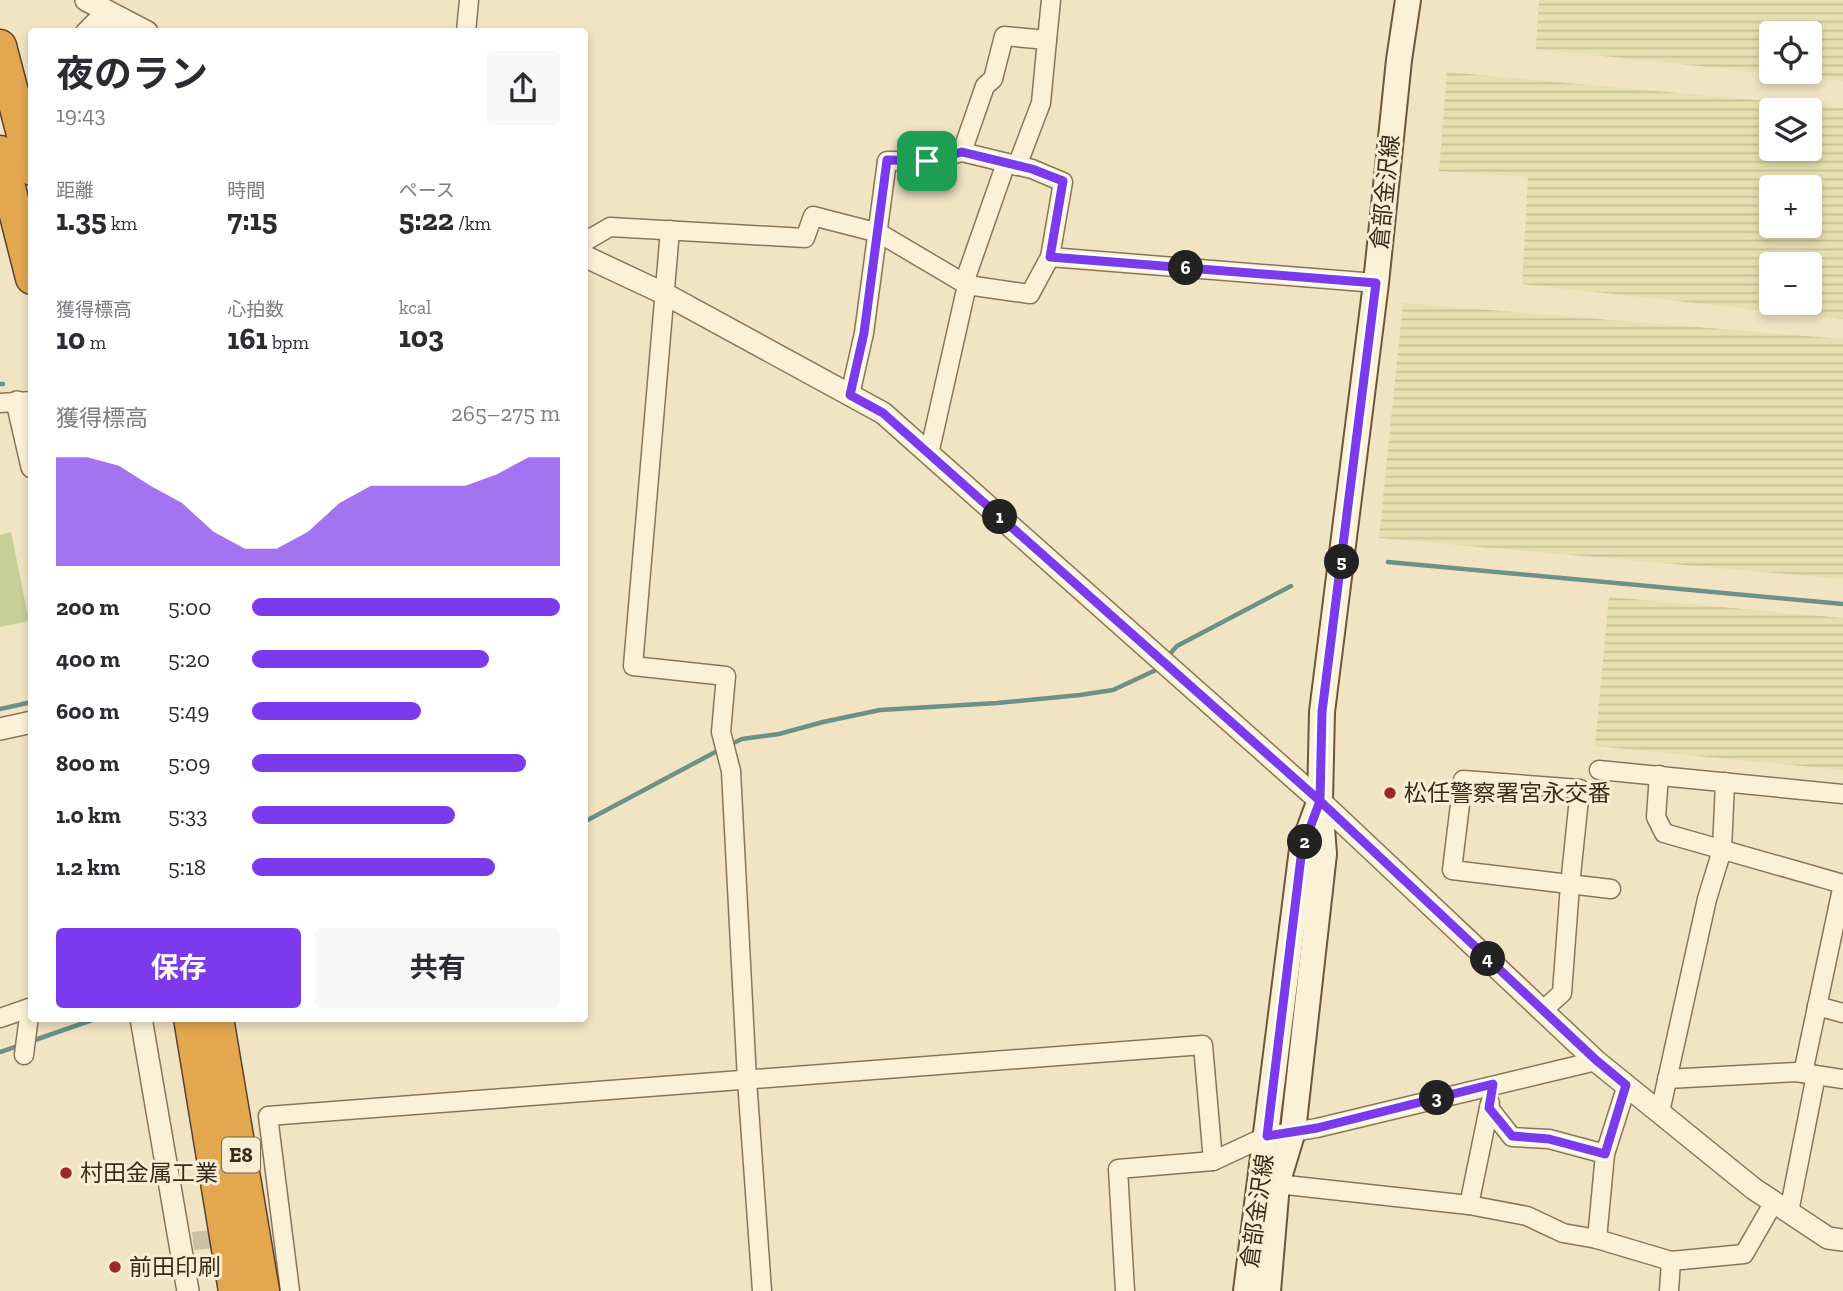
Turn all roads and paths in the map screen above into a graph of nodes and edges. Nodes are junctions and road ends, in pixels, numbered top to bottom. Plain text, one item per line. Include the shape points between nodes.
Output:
1 (86, 0) edge
2 (469, 0) edge
3 (1051, 0) edge
4 (1408, 0) edge
5 (89, 28) edge
6 (107, 28) edge
7 (139, 28) edge
8 (466, 28) edge
9 (0, 30) edge
10 (1047, 40) junction
11 (4, 59) edge
12 (0, 152) edge
13 (962, 152) junction
14 (28, 153) edge
15 (1012, 164) junction
16 (670, 230) junction
17 (879, 233) junction
18 (588, 240) edge
19 (1050, 257) junction
20 (588, 258) edge
21 (28, 262) edge
22 (1376, 283) junction
23 (966, 284) junction
24 (665, 294) junction
25 (850, 395) junction
26 (16, 402) edge
27 (28, 451) edge
28 (929, 454) junction
29 (28, 723) edge
30 (0, 729) edge
31 (1599, 770) dead end
32 (1659, 775) junction
33 (1725, 782) junction
34 (1843, 793) edge
35 (1320, 801) junction
36 (1722, 850) junction
37 (1843, 884) edge
38 (1570, 885) junction
39 (1611, 889) dead end
40 (1817, 1006) junction
41 (1543, 1010) junction
42 (28, 1012) edge
43 (1843, 1013) edge
44 (0, 1018) edge
45 (29, 1022) edge
46 (142, 1022) edge
47 (191, 1022) edge
48 (218, 1022) edge
49 (24, 1055) dead end
50 (1596, 1060) junction
51 (1809, 1074) junction
52 (1667, 1079) junction
53 (1843, 1079) edge
54 (747, 1080) junction
55 (1493, 1084) junction
56 (1626, 1085) junction
57 (1489, 1108) junction
58 (1660, 1112) junction
59 (1293, 1131) junction
60 (1267, 1136) junction
61 (1605, 1154) junction
62 (1213, 1161) junction
63 (1277, 1184) junction
64 (1469, 1205) junction
65 (1781, 1207) junction
66 (1597, 1239) junction
67 (1843, 1241) edge
68 (1671, 1261) junction
69 (188, 1291) edge
70 (236, 1291) edge
71 (263, 1291) edge
72 (290, 1291) edge
73 (762, 1291) edge
74 (1125, 1291) edge
75 (1246, 1291) edge
76 (1268, 1291) edge
77 (1669, 1291) edge

1 - 7 street
2 - 8 street
3 - 10 street
4 - 22 main road, 倉部金沢線
5 - 6 street via 95,22
9 - 11 highway
10 - 13 street via 1004,36 993,79 985,86
10 - 15 street via 1041,103
11 - 14 highway
12 - 21 highway
13 - 15 street
13 - 17 street via 927,161 887,160
15 - 19 street via 1063,181
15 - 23 street
16 - 17 street via 805,238 813,216
16 - 18 street via 610,227
16 - 24 street
17 - 23 street
17 - 25 street
19 - 22 street
19 - 23 street via 1030,294
20 - 24 street
22 - 35 main road, 倉部金沢線 via 1322,712
23 - 28 street
24 - 25 street
24 - 54 street via 633,666 726,676 721,732 731,771
25 - 28 street via 883,413
26 - 27 street
28 - 35 street
29 - 30 street
31 - 32 street
32 - 33 street
32 - 36 street via 1656,817 1664,833
33 - 34 street
33 - 36 street
35 - 41 street
35 - 59 main road, 倉部金沢線 via 1324,854
35 - 60 main road, 倉部金沢線 via 1302,849
36 - 37 street
36 - 52 street
37 - 40 street
38 - 38 street via 1580,789 1464,780 1452,870
38 - 39 street
38 - 41 street via 1562,993
40 - 43 street
40 - 51 street
41 - 50 street
42 - 44 street
45 - 49 street
46 - 69 street via 187,1242
47 - 70 highway, E8
48 - 71 highway, E8
50 - 55 street
50 - 56 street
51 - 52 street
51 - 53 street
51 - 65 street
52 - 58 street
54 - 62 street via 1203,1045
54 - 72 street via 268,1116 275,1235
54 - 73 street
55 - 57 street
55 - 59 street
56 - 58 street
56 - 61 street
57 - 61 street via 1512,1136 1549,1139
57 - 64 street
58 - 65 street
59 - 60 street
59 - 63 main road, 倉部金沢線
60 - 62 street
60 - 75 main road, 倉部金沢線
61 - 66 street
62 - 74 street via 1118,1168
63 - 64 street
63 - 76 main road, 倉部金沢線
64 - 66 street via 1527,1216 1563,1233
65 - 67 street via 1828,1238
65 - 68 street via 1744,1254
66 - 68 street
68 - 77 street

